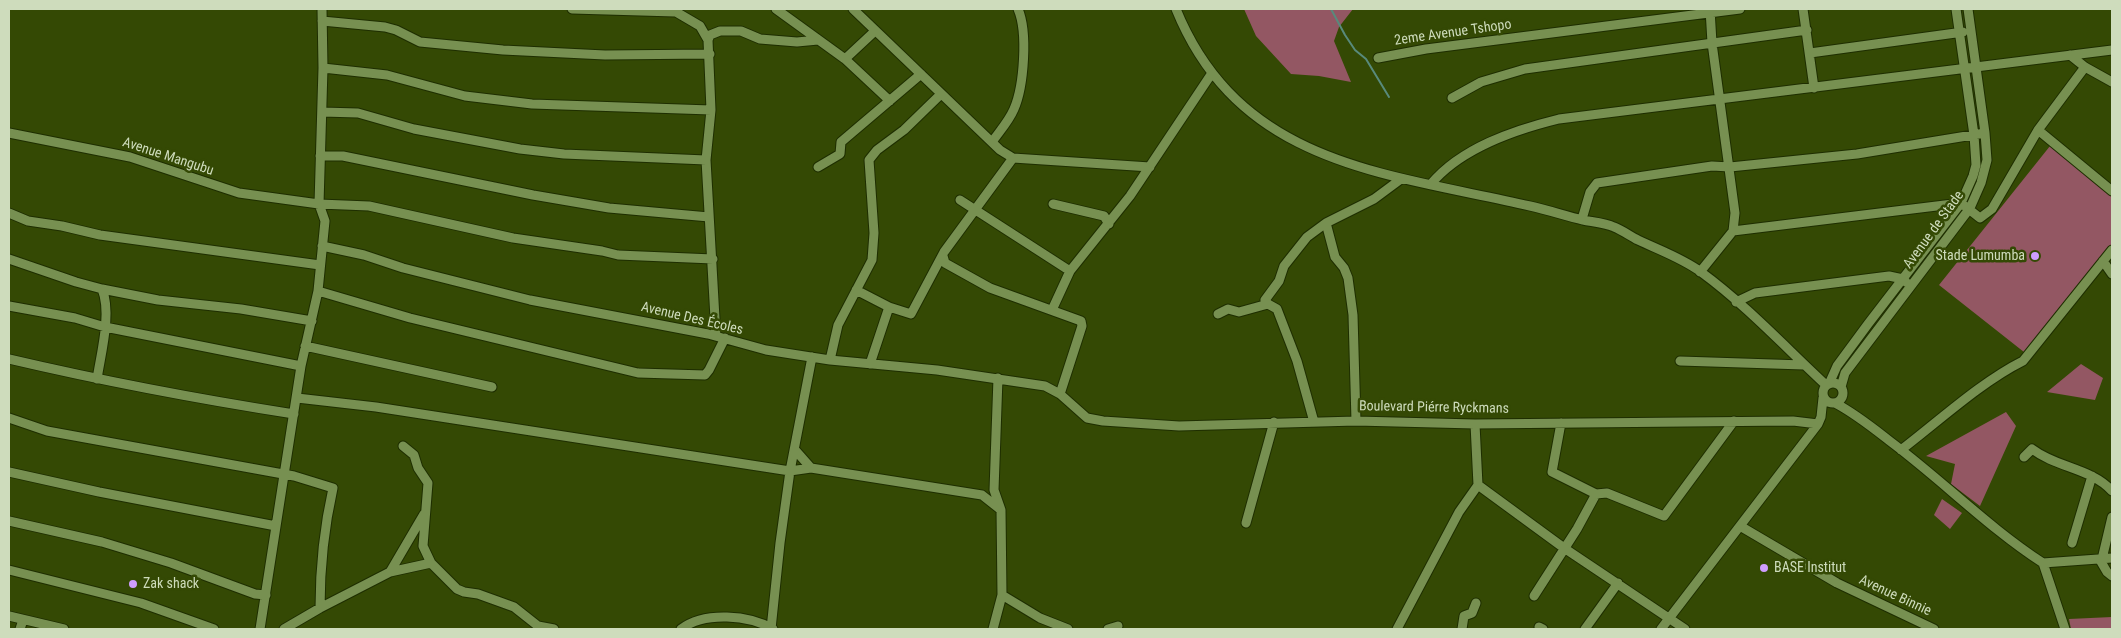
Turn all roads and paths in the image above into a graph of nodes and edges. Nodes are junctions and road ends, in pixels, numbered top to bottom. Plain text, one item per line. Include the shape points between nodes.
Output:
1 (322, 9) edge
2 (572, 9) edge
3 (776, 9) edge
4 (853, 9) edge
5 (1018, 9) edge
6 (1176, 9) edge
7 (1740, 9) edge
8 (1803, 9) edge
9 (1956, 9) edge
10 (1968, 9) edge
11 (1710, 10) edge
12 (673, 11) edge
13 (322, 21) junction
14 (1807, 30) junction
15 (875, 31) junction
16 (1971, 31) junction
17 (1959, 32) junction
18 (708, 40) junction
19 (818, 40) junction
20 (1712, 43) junction
21 (2112, 50) edge
22 (1810, 53) junction
23 (710, 54) junction
24 (2070, 56) junction
25 (1378, 58) dead end
26 (845, 59) junction
27 (1975, 66) junction
28 (1964, 67) junction
29 (2085, 67) junction
30 (323, 68) junction
31 (1212, 73) junction
32 (921, 74) junction
33 (2112, 82) edge
34 (1814, 88) junction
35 (940, 94) junction
36 (1452, 98) dead end
37 (1720, 100) junction
38 (890, 101) junction
39 (711, 110) junction
40 (322, 112) junction
41 (2038, 130) junction
42 (9, 133) edge
43 (1985, 133) junction
44 (1974, 135) junction
45 (992, 142) junction
46 (320, 156) junction
47 (1013, 158) junction
48 (706, 160) junction
49 (818, 167) dead end
50 (1150, 167) junction
51 (1730, 167) junction
52 (1401, 179) junction
53 (1431, 184) junction
54 (2112, 191) edge
55 (960, 200) dead end
56 (1961, 203) junction
57 (319, 204) junction
58 (1053, 204) dead end
59 (1970, 208) junction
60 (974, 209) junction
61 (9, 213) edge
62 (709, 217) junction
63 (1582, 219) junction
64 (1326, 223) junction
65 (1109, 224) junction
66 (1734, 231) junction
67 (322, 246) junction
68 (2112, 250) edge
69 (943, 256) junction
70 (9, 259) edge
71 (713, 259) junction
72 (2103, 262) junction
73 (320, 265) junction
74 (1070, 271) junction
75 (1700, 272) junction
76 (2112, 274) edge
77 (1903, 279) junction
78 (1910, 286) junction
79 (102, 289) junction
80 (856, 290) junction
81 (318, 291) junction
82 (1736, 302) junction
83 (1268, 304) junction
84 (9, 306) edge
85 (889, 307) junction
86 (1052, 310) junction
87 (1218, 314) dead end
88 (312, 321) junction
89 (1868, 324) junction
90 (105, 327) junction
91 (1878, 328) junction
92 (721, 337) junction
93 (305, 346) junction
94 (812, 357) junction
95 (9, 359) edge
96 (830, 360) junction
97 (1680, 360) dead end
98 (870, 364) junction
99 (1804, 365) junction
100 (301, 366) junction
101 (998, 378) junction
102 (97, 379) junction
103 (1827, 384) junction
104 (492, 387) dead end
105 (1842, 391) junction
106 (1060, 394) junction
107 (297, 398) junction
108 (1823, 398) junction
109 (1834, 403) junction
110 (1851, 412) junction
111 (294, 414) junction
112 (9, 418) edge
113 (1356, 421) junction
114 (1734, 421) junction
115 (1819, 421) junction
116 (1274, 422) junction
117 (1314, 422) junction
118 (1561, 422) junction
119 (1475, 424) junction
120 (403, 446) dead end
121 (1901, 450) junction
122 (796, 451) junction
123 (2024, 457) dead end
124 (811, 468) junction
125 (790, 471) junction
126 (9, 472) edge
127 (284, 475) junction
128 (2092, 476) junction
129 (1478, 485) junction
130 (994, 490) junction
131 (2112, 491) edge
132 (1596, 494) junction
133 (982, 495) junction
134 (1001, 510) junction
135 (425, 512) junction
136 (2112, 517) edge
137 (9, 521) edge
138 (1246, 523) dead end
139 (276, 526) junction
140 (1740, 526) junction
141 (2072, 543) dead end
142 (1564, 548) junction
143 (2112, 558) edge
144 (2101, 559) junction
145 (2043, 562) junction
146 (431, 563) junction
147 (9, 570) edge
148 (390, 572) junction
149 (2112, 576) edge
150 (1618, 583) junction
151 (266, 595) junction
152 (1002, 595) junction
153 (1534, 596) dead end
154 (1476, 603) dead end
155 (320, 608) junction
156 (9, 616) edge
157 (1669, 619) junction
158 (23, 620) junction
159 (1058, 626) junction
160 (1118, 626) dead end
161 (20, 629) edge
162 (64, 629) edge
163 (214, 629) edge
164 (260, 629) edge
165 (284, 629) edge
166 (554, 629) edge
167 (681, 629) edge
168 (771, 629) edge
169 (993, 629) edge
170 (1048, 629) edge
171 (1068, 629) edge
172 (1108, 629) edge
173 (1397, 629) edge
174 (1462, 629) edge
175 (1585, 629) edge
176 (1661, 629) edge
177 (1683, 629) edge
178 (1934, 629) edge
179 (2065, 629) edge

1 - 13 street
2 - 12 street
3 - 19 street
4 - 15 street
5 - 45 street via 1023,32 1021,82 1014,110
6 - 31 street via 1190,41
7 - 11 street, 2eme Avenue Tshopo
8 - 14 street
9 - 17 street
10 - 16 street, Avenue de Stade
11 - 20 street
11 - 25 street, 2eme Avenue Tshopo via 1426,48
12 - 18 street via 700,26
13 - 23 street via 385,27 420,42 502,50 605,56
13 - 30 street
14 - 20 street
14 - 22 street
15 - 26 street
15 - 32 street
16 - 17 street
16 - 27 street, Avenue de Stade
17 - 22 street
17 - 28 street
18 - 19 street via 714,33 740,31 760,39
18 - 23 street
19 - 26 street
20 - 36 street via 1525,69 1481,82
20 - 37 street
21 - 24 street
22 - 34 street
23 - 39 street
24 - 27 street
24 - 29 street
26 - 38 street
27 - 28 street
27 - 43 street, Avenue de Stade
28 - 34 street
28 - 44 street
29 - 33 street
29 - 41 street
30 - 39 street via 387,75 464,96 532,104
30 - 40 street
31 - 50 street
31 - 52 street via 1248,110 1290,139 1349,165
32 - 35 street
32 - 38 street
34 - 37 street
35 - 45 street
35 - 80 street via 869,160 874,248 872,260
37 - 51 street
37 - 53 street via 1559,119 1526,127 1501,136 1449,165
38 - 49 street via 841,142 840,154
39 - 48 street
40 - 46 street
40 - 48 street via 358,113 414,129 520,150
41 - 54 street
41 - 59 street via 1992,209 1980,218
42 - 57 street, Avenue Mangubu via 130,157 239,192
43 - 44 street
43 - 59 street, Avenue de Stade via 1985,172
44 - 51 street via 1857,154
44 - 56 street via 1976,165
45 - 47 street
46 - 57 street
46 - 62 street via 343,156 609,208
47 - 50 street
47 - 60 street
48 - 62 street
50 - 65 street
51 - 63 street via 1712,166 1597,183 1590,192
51 - 66 street via 1736,213
52 - 53 street
52 - 64 street via 1374,199
53 - 63 street
55 - 60 street
56 - 59 street
56 - 66 street
56 - 77 street
57 - 67 street via 325,221
57 - 71 street, Avenue Mangubu via 369,206 513,238 618,255
58 - 65 street via 1104,216
59 - 78 street, Avenue de Stade
60 - 69 street
60 - 74 street
61 - 73 street via 28,221 100,235
62 - 71 street
63 - 75 street via 1612,226
64 - 83 street via 1294,252 1265,300
64 - 113 street via 1335,257 1348,278 1353,315
65 - 74 street
66 - 75 street
67 - 73 street
67 - 92 street, Avenue Des Écoles via 530,300
68 - 72 street
69 - 85 street via 912,313
69 - 86 street via 945,263 982,284
70 - 79 street
71 - 92 street
72 - 76 street
72 - 121 street via 2023,361 1981,388
73 - 81 street
74 - 86 street
75 - 82 street
77 - 78 street
77 - 82 street via 1889,276 1754,293
77 - 89 street
78 - 91 street, Avenue de Stade
79 - 88 street
79 - 90 street via 106,298
80 - 85 street
80 - 96 street via 838,325
81 - 88 street
81 - 92 street via 410,318 638,373 705,374
82 - 99 street
83 - 87 street via 1239,312 1228,309
83 - 117 street via 1277,309 1297,361
84 - 90 street
85 - 98 street
86 - 106 street via 1082,324
88 - 93 street
89 - 91 street
89 - 103 street
90 - 100 street
90 - 102 street
91 - 105 street, Avenue de Stade via 1845,373
92 - 94 street, Avenue Des Écoles via 752,347
93 - 100 street
93 - 104 street
94 - 96 street, Avenue Des Écoles
94 - 122 street
95 - 102 street
96 - 98 street, Avenue Des Écoles
97 - 99 street
98 - 101 street, Avenue Des Écoles
99 - 103 street
100 - 107 street
101 - 106 street, Avenue Des Écoles via 1046,386
101 - 130 street
102 - 111 street
103 - 105 street via 1837,384
103 - 108 street via 1822,391
105 - 109 street via 1840,400
105 - 110 street
106 - 116 street, Boulevard Piérre Ryckmans via 1087,418 1104,421 1179,426
107 - 111 street
107 - 125 street via 376,407
108 - 109 street
108 - 115 street
109 - 110 street
109 - 115 street
110 - 121 street
111 - 127 street
112 - 127 street via 47,431
113 - 117 street, Boulevard Piérre Ryckmans
113 - 119 street, Boulevard Piérre Ryckmans
114 - 115 street, Boulevard Piérre Ryckmans
114 - 118 street, Boulevard Piérre Ryckmans
114 - 132 street via 1664,516 1607,493
115 - 140 street
116 - 117 street, Boulevard Piérre Ryckmans
116 - 138 street
118 - 119 street, Boulevard Piérre Ryckmans
118 - 132 street via 1552,472
119 - 129 street
120 - 135 street via 414,455 428,483
121 - 145 street
122 - 124 street
122 - 125 street
123 - 128 street via 2032,449 2055,463
124 - 125 street
124 - 133 street
125 - 168 street
126 - 139 street
127 - 139 street
127 - 155 street via 332,488 326,520
128 - 131 street
128 - 141 street
129 - 142 street
129 - 173 street via 1455,520
130 - 133 street
130 - 134 street
132 - 142 street
133 - 134 street
134 - 152 street
135 - 146 street via 423,546
135 - 148 street
136 - 144 street
137 - 151 street via 102,542
139 - 151 street
140 - 157 street
140 - 178 street, Avenue Binnie via 1837,583
142 - 150 street
142 - 153 street
143 - 144 street
144 - 145 street
144 - 149 street
145 - 179 street
146 - 148 street
146 - 166 street via 457,589 514,607 538,626
147 - 163 street via 141,603
148 - 155 street
150 - 157 street
150 - 175 street
151 - 164 street
152 - 159 street
152 - 169 street
154 - 174 street via 1472,612 1464,616
155 - 165 street
156 - 158 street
157 - 176 street
157 - 177 street
158 - 161 street
158 - 162 street
159 - 170 street
159 - 171 street
160 - 172 street
167 - 168 street via 695,621 729,617 765,624

